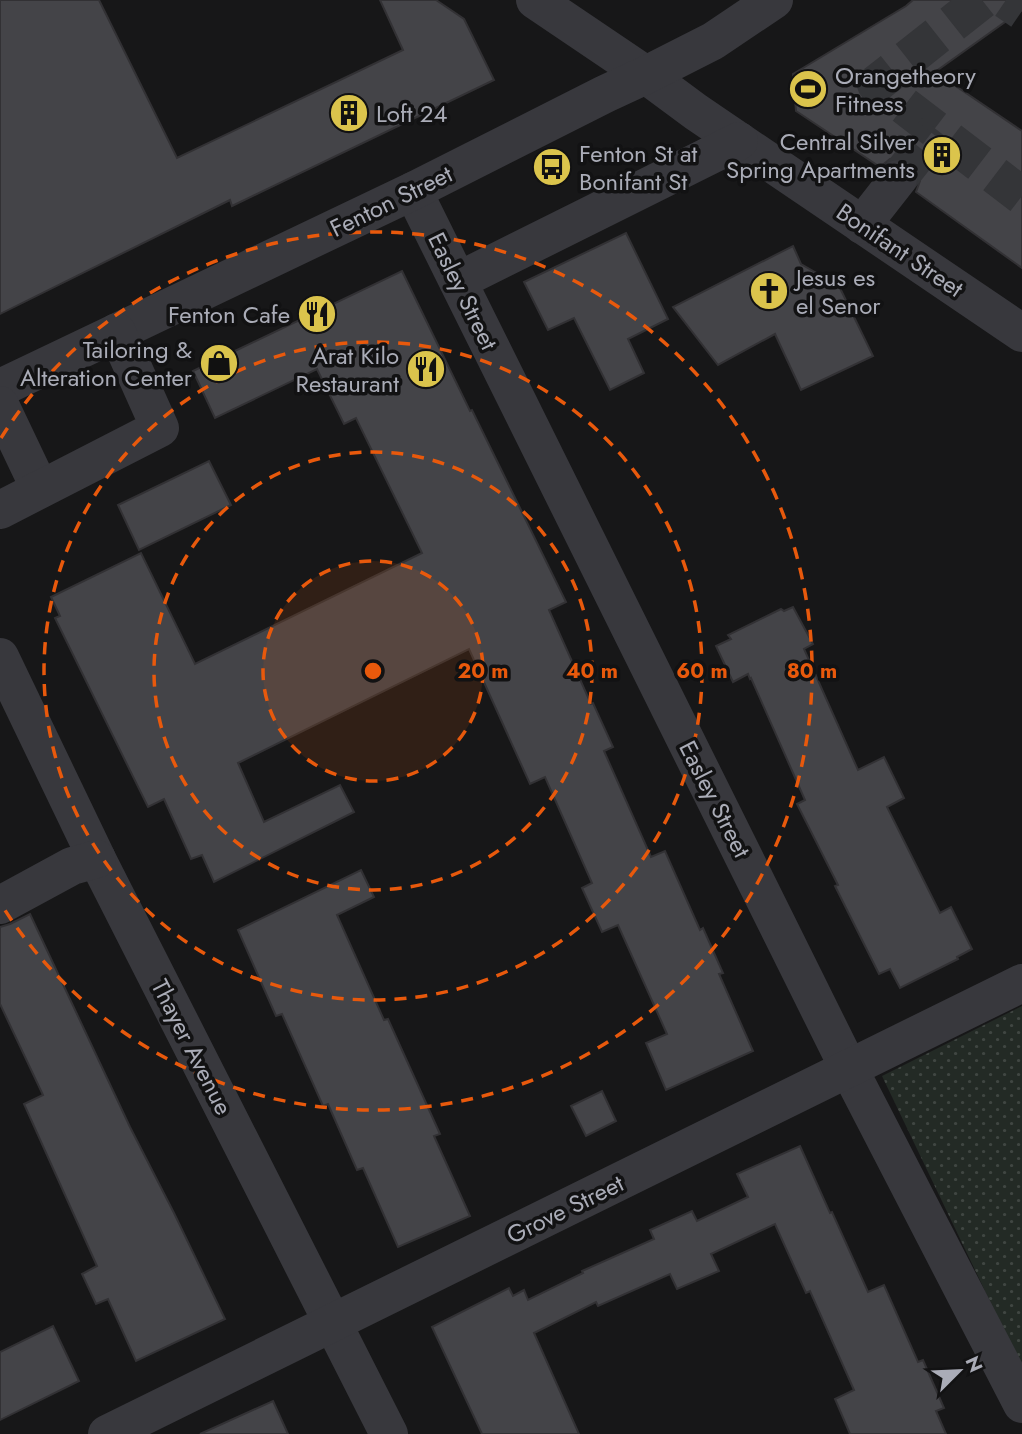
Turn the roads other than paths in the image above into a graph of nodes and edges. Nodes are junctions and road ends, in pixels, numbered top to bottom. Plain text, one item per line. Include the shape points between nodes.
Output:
1 (535, 0) edge
2 (774, 0) edge
3 (646, 75) junction
4 (739, 141) junction
5 (898, 179) tunnel mouth
6 (413, 191) junction
7 (862, 225) junction
8 (458, 281) junction
9 (117, 332) junction
10 (1022, 333) edge
11 (0, 388) edge
12 (0, 405) edge
13 (40, 489) junction
14 (0, 509) edge
15 (5, 680) edge
16 (97, 859) junction
17 (0, 905) edge
18 (1022, 983) edge
19 (849, 1069) junction
20 (332, 1323) junction
21 (1022, 1404) edge
22 (107, 1434) edge
23 (388, 1434) edge

1 - 3 street, Bonifant Street
2 - 3 street, Fenton Street via 713,41
3 - 4 street, Bonifant Street
3 - 6 street, Fenton Street
4 - 7 street, Bonifant Street
4 - 8 street
5 - 7 street
6 - 8 street, Easley Street
6 - 9 street, Fenton Street
7 - 10 street, Bonifant Street
8 - 19 street, Easley Street
9 - 11 street, Fenton Street
9 - 13 street via 160,428
12 - 13 street
13 - 14 street
15 - 16 street, Thayer Avenue
16 - 17 street via 72,866
16 - 20 street, Thayer Avenue
18 - 19 street, Grove Street
19 - 20 street, Grove Street
19 - 21 street, Easley Street
20 - 22 street, Grove Street
20 - 23 street, Thayer Avenue

